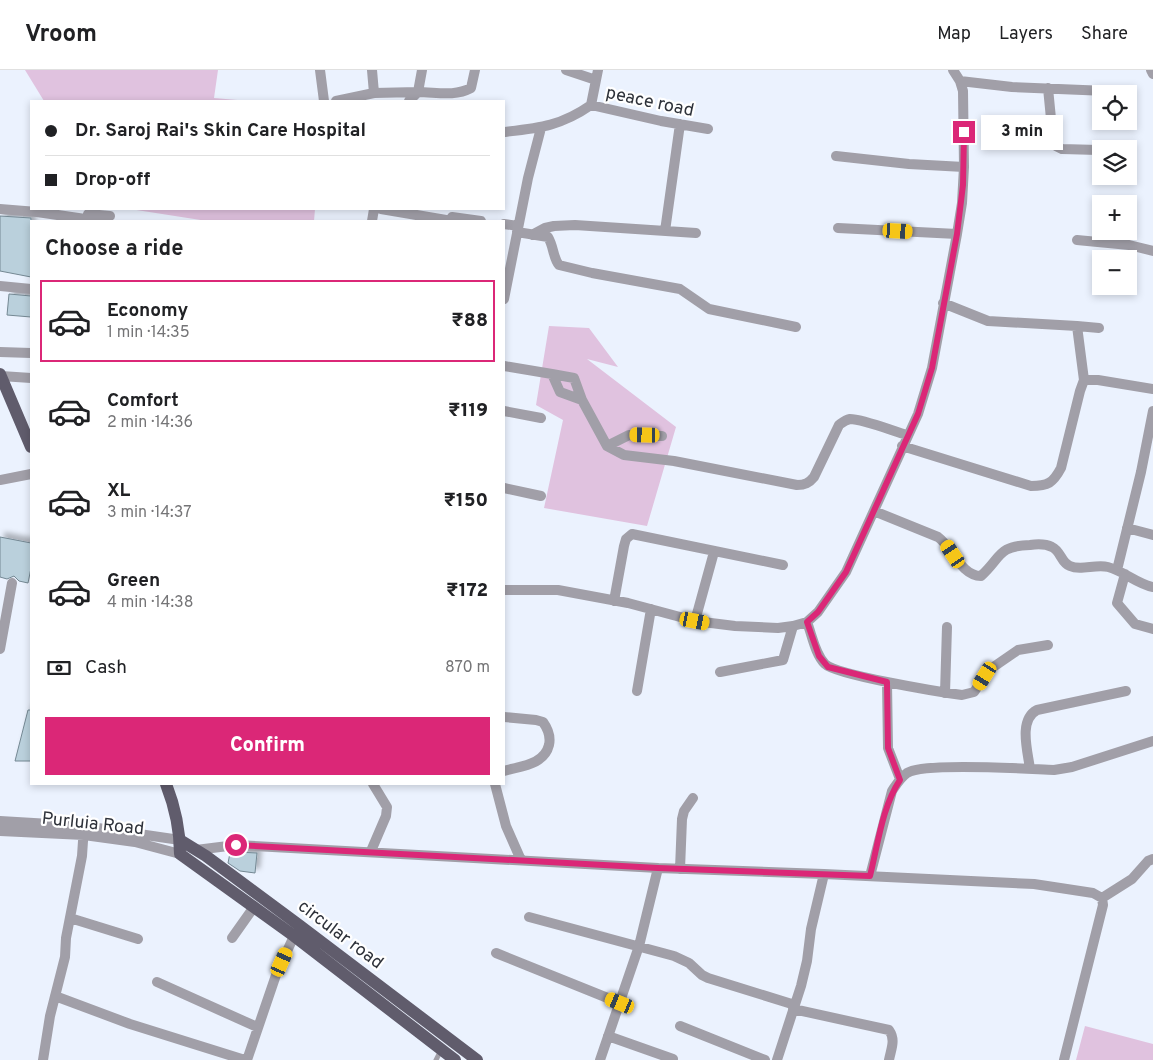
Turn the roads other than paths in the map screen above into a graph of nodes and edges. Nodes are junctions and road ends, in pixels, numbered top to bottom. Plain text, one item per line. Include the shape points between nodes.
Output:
1 (320, 70) edge
2 (372, 70) edge
3 (422, 70) edge
4 (476, 70) edge
5 (566, 70) edge
6 (952, 70) edge
7 (1151, 70) edge
8 (1153, 74) edge
9 (597, 75) edge
10 (960, 81) junction
11 (1048, 88) junction
12 (1092, 90) edge
13 (418, 92) junction
14 (374, 93) junction
15 (324, 100) edge
16 (341, 100) edge
17 (410, 100) edge
18 (591, 105) junction
19 (680, 124) junction
20 (541, 128) junction
21 (708, 129) dead end
22 (505, 132) edge
23 (1092, 150) edge
24 (836, 156) dead end
25 (964, 167) junction
26 (0, 204) edge
27 (30, 208) edge
28 (0, 209) edge
29 (50, 210) edge
30 (390, 210) edge
31 (110, 216) dead end
32 (452, 217) edge
33 (91, 220) edge
34 (474, 220) edge
35 (505, 224) edge
36 (838, 228) dead end
37 (517, 229) junction
38 (665, 232) junction
39 (696, 233) dead end
40 (957, 234) junction
41 (532, 235) junction
42 (1077, 240) dead end
43 (1153, 251) edge
44 (0, 286) edge
45 (30, 288) edge
46 (505, 294) edge
47 (943, 303) junction
48 (1077, 326) junction
49 (796, 327) dead end
50 (1099, 328) dead end
51 (0, 352) edge
52 (30, 353) edge
53 (505, 366) edge
54 (552, 374) junction
55 (0, 375) edge
56 (30, 378) edge
57 (1084, 380) junction
58 (1153, 389) edge
59 (582, 400) junction
60 (505, 411) edge
61 (1153, 411) edge
62 (541, 418) dead end
63 (907, 435) junction
64 (662, 436) dead end
65 (30, 444) edge
66 (607, 446) junction
67 (902, 446) junction
68 (30, 474) edge
69 (0, 480) edge
70 (505, 488) edge
71 (541, 496) dead end
72 (874, 511) junction
73 (1127, 528) junction
74 (1153, 535) edge
75 (714, 552) junction
76 (783, 566) dead end
77 (1121, 572) junction
78 (12, 583) dead end
79 (1153, 587) edge
80 (505, 590) edge
81 (614, 601) junction
82 (651, 609) junction
83 (695, 621) junction
84 (807, 622) junction
85 (793, 626) junction
86 (947, 627) dead end
87 (1153, 629) edge
88 (1048, 645) dead end
89 (0, 649) edge
90 (720, 672) dead end
91 (887, 682) junction
92 (637, 691) dead end
93 (1126, 692) dead end
94 (945, 693) junction
95 (505, 717) edge
96 (1153, 741) edge
97 (1030, 769) junction
98 (505, 771) edge
99 (900, 780) junction
100 (374, 785) edge
101 (495, 785) edge
102 (170, 786) edge
103 (693, 798) dead end
104 (0, 821) edge
105 (0, 831) edge
106 (84, 831) junction
107 (180, 840) junction
108 (196, 850) junction
109 (371, 851) junction
110 (180, 854) junction
111 (1153, 859) edge
112 (521, 860) junction
113 (658, 868) junction
114 (680, 869) junction
115 (824, 874) junction
116 (870, 876) junction
117 (1102, 898) junction
118 (254, 907) junction
119 (529, 917) dead end
120 (70, 918) junction
121 (294, 936) junction
122 (232, 938) dead end
123 (138, 939) dead end
124 (639, 946) junction
125 (496, 953) dead end
126 (157, 982) dead end
127 (55, 996) junction
128 (620, 1003) junction
129 (794, 1007) junction
130 (680, 1026) dead end
131 (257, 1027) junction
132 (608, 1036) junction
133 (439, 1055) edge
134 (673, 1059) edge
135 (43, 1060) edge
136 (246, 1060) edge
137 (455, 1060) edge
138 (477, 1060) edge
139 (600, 1060) edge
140 (765, 1060) edge
141 (777, 1060) edge
142 (888, 1060) edge
143 (1064, 1060) edge

1 - 15 street
2 - 14 street
3 - 13 street
4 - 13 street via 471,88 464,92
5 - 9 street
6 - 10 street
7 - 8 street
9 - 18 street, peace road
10 - 11 street
10 - 25 street
11 - 12 street
11 - 23 street via 1056,146
13 - 14 street
13 - 17 street
14 - 16 street
18 - 19 street, peace road
18 - 20 street via 579,114
19 - 21 street, peace road
19 - 38 street
20 - 22 street
20 - 37 street
24 - 25 street
25 - 40 street
26 - 27 street
28 - 33 street
29 - 31 street
30 - 32 street
32 - 34 street
35 - 37 street
36 - 40 street
37 - 41 street
37 - 46 street
38 - 39 street
38 - 41 street via 575,225 554,226
40 - 47 street
41 - 49 street via 548,237 559,265 680,289 709,309
42 - 43 street via 1129,245
44 - 45 street
47 - 48 street via 988,321
47 - 63 street via 932,368 918,414
48 - 50 street
48 - 57 street
51 - 52 street
53 - 54 street
54 - 59 street via 560,392
54 - 59 street via 574,378
55 - 56 street
55 - 65 main road
57 - 58 street
57 - 67 street via 1061,468 1049,484 1031,486
59 - 66 street
60 - 62 street
61 - 73 street
63 - 66 street via 861,421 844,420 839,424 814,477 803,485 624,455
63 - 67 street
64 - 66 street via 629,435
67 - 72 street
68 - 69 street
70 - 71 street
72 - 77 street via 938,537 976,576 985,572 1008,548 1031,545 1058,550 1066,565 1074,568 1099,566
72 - 84 street via 846,572 818,612
73 - 74 street
73 - 77 street
75 - 76 street
75 - 81 street via 640,535 628,536
75 - 83 street
77 - 79 street
77 - 87 street via 1117,603 1135,624
78 - 89 street
80 - 81 street via 558,590
81 - 82 street
82 - 83 street
82 - 92 street
83 - 85 street via 735,626
84 - 85 street
84 - 91 street via 819,656 828,667
85 - 90 street via 783,660
86 - 94 street
88 - 94 street via 1018,650 989,670 974,692 962,695
91 - 94 street
91 - 99 street via 888,748
93 - 97 street via 1031,712 1026,724
95 - 98 street via 543,722 550,739 546,754 540,760
96 - 97 street via 1072,767
97 - 99 street via 928,767 907,773
99 - 116 street via 886,808
100 - 109 street via 388,807
101 - 112 street via 506,826
102 - 107 main road
103 - 114 street via 682,819
104 - 106 street, Purluia Road
105 - 106 street, Purluia Road
106 - 107 street, Purluia Road
106 - 110 street, Purluia Road
106 - 120 street
107 - 108 main road, circular road
107 - 110 main road
108 - 109 street via 236,845
108 - 138 main road, circular road
109 - 112 street
110 - 118 main road, circular road
111 - 117 street via 1132,879
112 - 113 street
113 - 114 street
113 - 124 street
114 - 115 street
115 - 116 street
115 - 129 street
116 - 117 street via 1034,884 1092,893
117 - 143 street via 1104,905
118 - 121 main road, circular road
118 - 122 street
119 - 124 street
120 - 123 street
120 - 127 street
121 - 131 street
121 - 133 main road, circular road
124 - 128 street
124 - 129 street via 689,963 708,978
125 - 128 street
126 - 131 street
127 - 135 street
127 - 136 street via 130,1024
128 - 132 street
129 - 141 street
129 - 142 street via 889,1030 893,1043
130 - 140 street
131 - 136 street
132 - 134 street
132 - 139 street
133 - 137 main road, circular road

